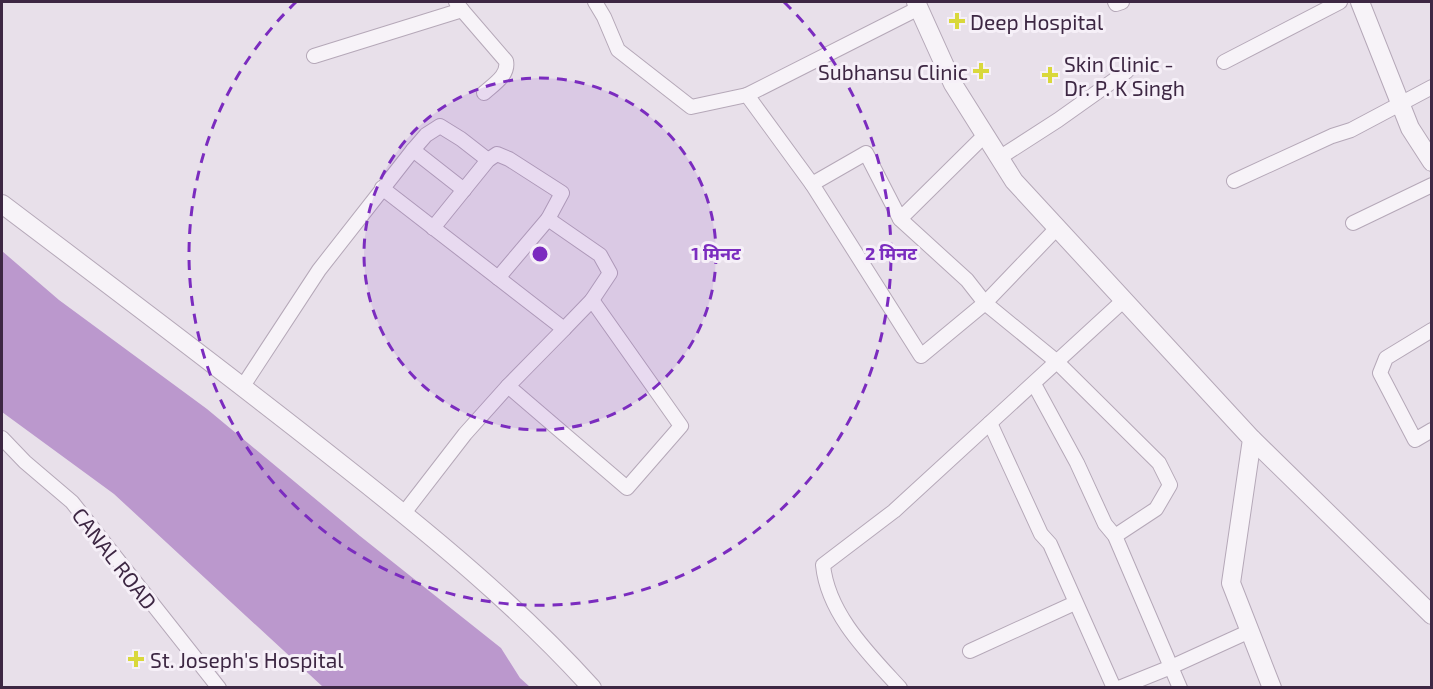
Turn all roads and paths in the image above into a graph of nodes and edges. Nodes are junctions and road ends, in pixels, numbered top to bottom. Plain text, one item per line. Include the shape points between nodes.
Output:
1 (595, 2) edge
2 (1115, 2) edge
3 (1122, 2) edge
4 (1340, 2) edge
5 (1360, 2) edge
6 (918, 4) edge
7 (459, 6) edge
8 (314, 56) dead end
9 (1224, 62) dead end
10 (1127, 71) dead end
11 (1431, 87) edge
12 (484, 93) dead end
13 (747, 95) junction
14 (1400, 104) junction
15 (985, 135) junction
16 (413, 150) junction
17 (999, 158) junction
18 (488, 160) junction
19 (1431, 162) edge
20 (1234, 181) dead end
21 (812, 183) junction
22 (1431, 185) edge
23 (382, 188) junction
24 (464, 190) junction
25 (2, 204) edge
26 (548, 219) junction
27 (900, 219) junction
28 (1353, 223) dead end
29 (433, 228) junction
30 (1057, 228) junction
31 (498, 278) junction
32 (592, 300) junction
33 (1124, 300) junction
34 (985, 303) junction
35 (564, 329) junction
36 (1431, 330) edge
37 (1056, 361) junction
38 (1034, 384) junction
39 (243, 386) junction
40 (508, 386) junction
41 (990, 423) junction
42 (1431, 430) edge
43 (2, 438) edge
44 (1252, 439) junction
45 (404, 513) junction
46 (1115, 536) junction
47 (1075, 603) junction
48 (1431, 615) edge
49 (1250, 631) junction
50 (970, 651) dead end
51 (1171, 667) junction
52 (219, 687) edge
53 (592, 687) edge
54 (900, 687) edge
55 (1114, 687) edge
56 (1119, 687) edge
57 (1180, 687) edge
58 (1272, 687) edge

1 - 13 street via 618,50 691,107
2 - 3 street
4 - 9 street
5 - 14 street
6 - 13 street
6 - 15 street via 953,84
7 - 8 street
7 - 12 street via 506,61 505,74
10 - 17 street
11 - 14 street
13 - 21 street
14 - 19 street
14 - 20 street
15 - 17 street
15 - 27 street
16 - 18 street via 440,126
16 - 23 street
16 - 24 street
17 - 30 street via 1014,181
18 - 24 street
18 - 26 street via 497,154 509,159 562,193
21 - 27 street via 866,153
21 - 34 street via 921,356
22 - 28 street
23 - 29 street
23 - 39 street via 319,270
24 - 29 street
25 - 39 street
26 - 31 street
26 - 32 street via 600,255 610,273
27 - 34 street via 967,280
29 - 31 street
30 - 33 street
30 - 34 street
31 - 35 street
32 - 35 street
32 - 40 street via 681,426 627,488
33 - 37 street
33 - 44 street
34 - 37 street
35 - 40 street
36 - 42 street via 1386,358 1380,372 1415,440
37 - 38 street
37 - 46 street via 1159,463 1170,485 1156,509
38 - 41 street
38 - 46 street via 1105,524
39 - 45 street
40 - 45 street
41 - 47 street
41 - 54 street via 894,511 823,565 839,613
43 - 52 street, CANAL ROAD via 72,502
44 - 48 street
44 - 49 street via 1231,583
45 - 53 street via 553,644
46 - 51 street
47 - 50 street
47 - 55 street
49 - 51 street
49 - 58 street
51 - 56 street
51 - 57 street

